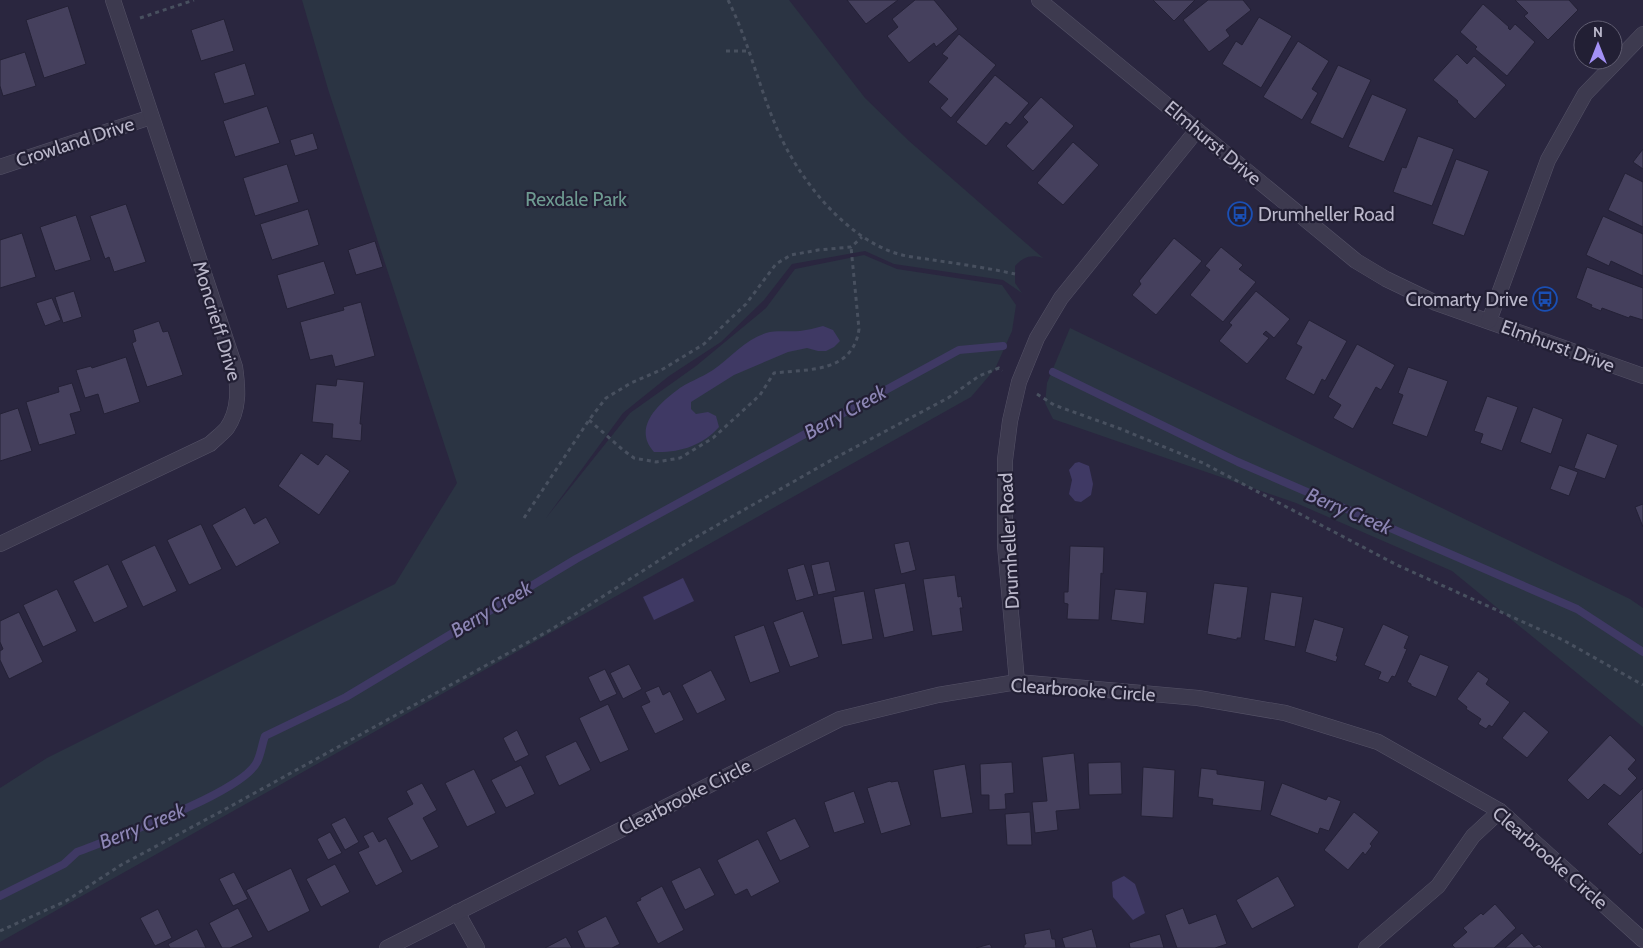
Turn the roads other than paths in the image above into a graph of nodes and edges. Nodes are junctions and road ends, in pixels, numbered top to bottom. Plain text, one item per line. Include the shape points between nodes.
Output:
1 (113, 0) edge
2 (1039, 0) edge
3 (1643, 34) edge
4 (151, 117) junction
5 (1197, 130) junction
6 (0, 167) edge
7 (1489, 321) junction
8 (1643, 376) edge
9 (0, 544) edge
10 (1017, 682) junction
11 (1500, 811) junction
12 (457, 912) junction
13 (1643, 940) edge
14 (387, 948) edge
15 (477, 948) edge
16 (1366, 948) edge

1 - 4 street, Moncrieff Drive
2 - 5 street, Elmhurst Drive
3 - 7 street via 1585,94 1548,160
4 - 6 street, Crowland Drive
4 - 9 street, Moncrieff Drive via 235,367 236,409 227,428 210,444
5 - 7 street, Elmhurst Drive via 1356,261 1436,303
5 - 10 street, Drumheller Road via 1061,298 1037,338 1019,382 1005,460 1005,545
7 - 8 street, Elmhurst Drive
10 - 11 street, Clearbrooke Circle via 1198,698 1286,713 1378,742
10 - 12 street, Clearbrooke Circle via 938,694 840,720
11 - 13 street, Clearbrooke Circle
11 - 16 street via 1473,836 1438,886
12 - 14 street, Clearbrooke Circle
12 - 15 street

